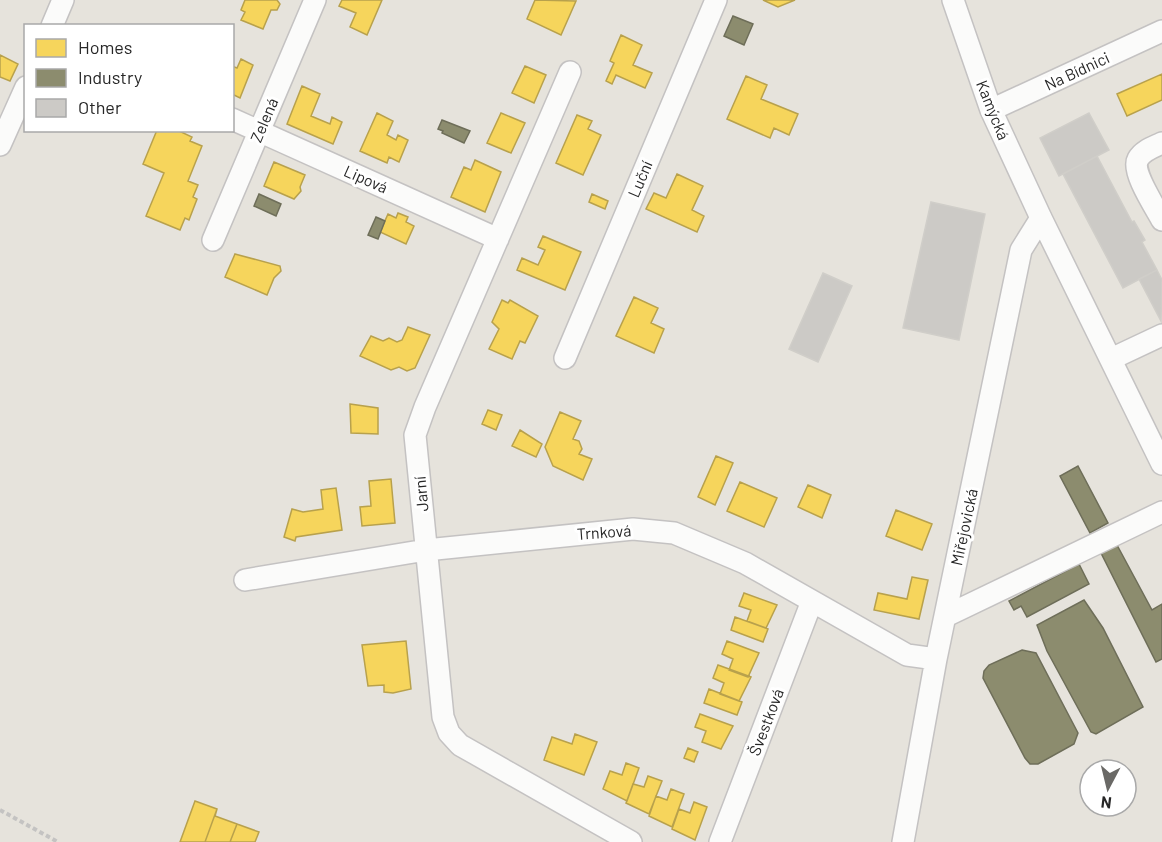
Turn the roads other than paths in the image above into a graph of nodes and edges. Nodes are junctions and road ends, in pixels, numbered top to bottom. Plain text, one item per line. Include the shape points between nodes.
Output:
1 (63, 0) edge
2 (315, 0) edge
3 (716, 0) edge
4 (953, 0) edge
5 (53, 24) edge
6 (1162, 31) edge
7 (570, 72) dead end
8 (24, 91) edge
9 (991, 110) junction
10 (234, 120) edge
11 (259, 131) junction
12 (1162, 144) edge
13 (0, 145) edge
14 (1041, 218) junction
15 (1162, 220) edge
16 (498, 238) junction
17 (213, 240) dead end
18 (1162, 335) edge
19 (565, 358) dead end
20 (1111, 359) junction
21 (1162, 464) edge
22 (1162, 512) edge
23 (426, 550) junction
24 (245, 580) dead end
25 (812, 601) junction
26 (946, 616) junction
27 (936, 659) junction
28 (631, 842) edge
29 (720, 842) edge
30 (903, 842) edge

1 - 5 street
2 - 11 street, Zelená
3 - 19 street, Luční
4 - 9 street, Kamýcká
6 - 9 street, Na Bídnici
7 - 16 street, Jarní
8 - 13 street
9 - 14 street, Kamýcká
10 - 11 street, Lipová
11 - 16 street, Lipová
11 - 17 street, Zelená
12 - 15 street via 1146,150 1137,159 1137,171
14 - 20 street, Kamýcká
14 - 26 street, Miřejovická via 1021,250
16 - 23 street, Jarní via 415,435
18 - 20 street
20 - 21 street, Kamýcká
22 - 26 street
23 - 24 street, Trnková
23 - 25 street, Trnková via 633,529 674,533 745,563
23 - 28 street, Jarní via 443,717 449,733 460,745
25 - 27 street, Trnková via 907,655
25 - 29 street, Švestková
26 - 27 street, Miřejovická
27 - 30 street, Miřejovická

